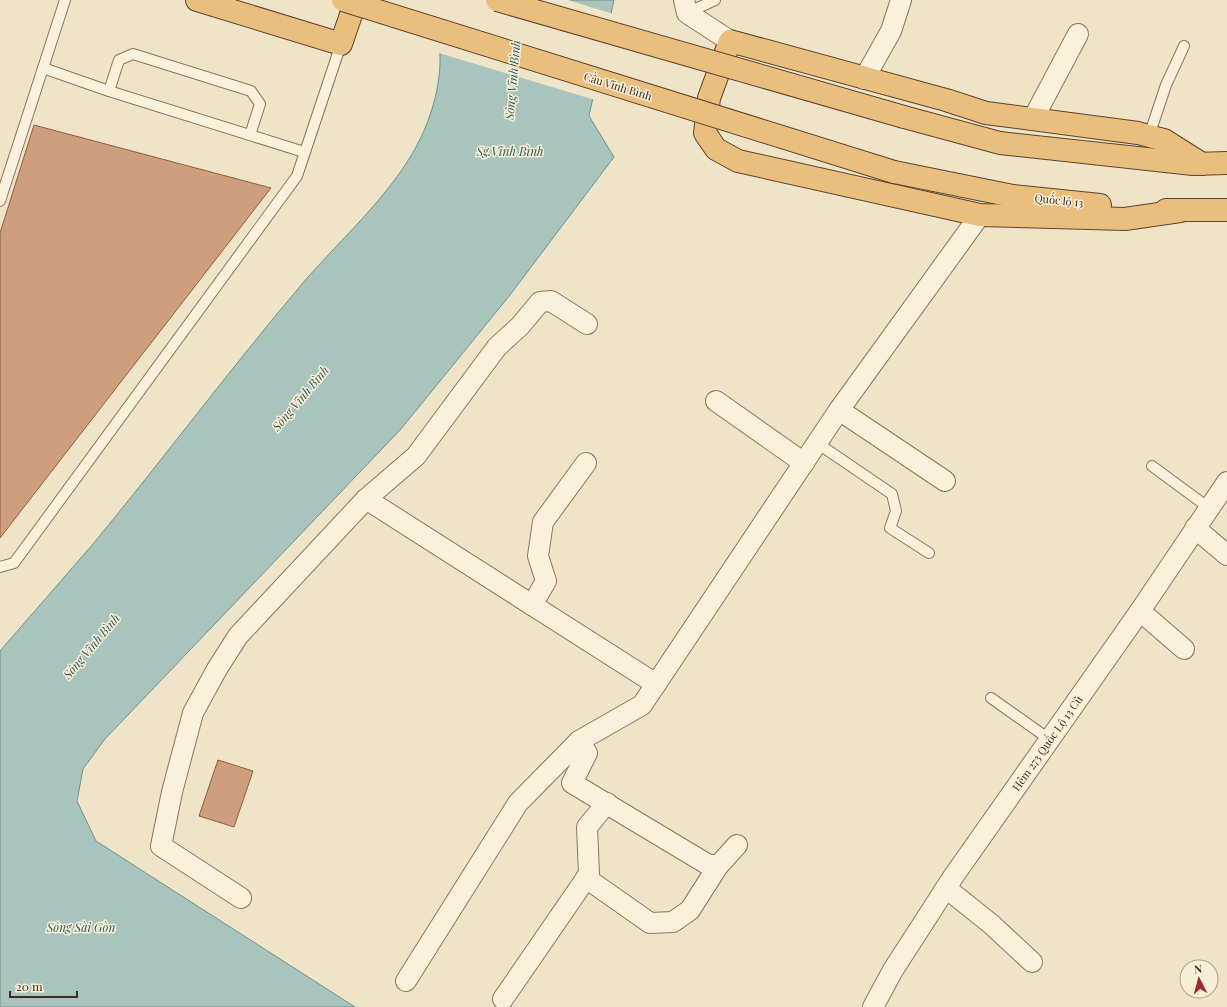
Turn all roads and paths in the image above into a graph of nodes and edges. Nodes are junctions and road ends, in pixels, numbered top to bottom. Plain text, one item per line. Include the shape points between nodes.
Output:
1 (64, 0) edge
2 (197, 0) edge
3 (343, 0) edge
4 (356, 0) edge
5 (498, 0) edge
6 (715, 0) edge
7 (901, 0) edge
8 (685, 7) edge
9 (1078, 34) dead end
10 (730, 41) junction
11 (341, 44) junction
12 (1184, 46) dead end
13 (43, 68) junction
14 (864, 78) junction
15 (109, 91) junction
16 (1033, 120) junction
17 (250, 135) junction
18 (1148, 136) junction
19 (304, 152) junction
20 (1227, 163) edge
21 (1202, 164) junction
22 (894, 172) joint
23 (0, 201) edge
24 (1227, 210) edge
25 (1180, 212) junction
26 (980, 215) junction
27 (587, 324) dead end
28 (716, 401) dead end
29 (839, 410) junction
30 (817, 442) junction
31 (804, 462) junction
32 (586, 463) dead end
33 (1152, 466) dead end
34 (945, 481) dead end
35 (1227, 482) edge
36 (366, 499) junction
37 (1209, 508) junction
38 (1195, 528) junction
39 (929, 553) dead end
40 (1227, 555) edge
41 (0, 567) edge
42 (532, 605) junction
43 (1140, 610) junction
44 (1184, 649) dead end
45 (656, 684) junction
46 (990, 698) dead end
47 (1049, 739) junction
48 (579, 741) junction
49 (607, 803) junction
50 (737, 845) dead end
51 (718, 866) junction
52 (586, 878) junction
53 (946, 888) junction
54 (241, 898) dead end
55 (1032, 962) dead end
56 (406, 981) dead end
57 (503, 999) dead end
58 (873, 1007) edge

1 - 13 lane
2 - 11 highway
3 - 22 highway, Cầu Vĩnh Bình, bridge
4 - 11 highway
5 - 21 highway, bridge via 1000,143
6 - 8 lane
7 - 14 street via 891,32
8 - 10 street
9 - 16 street
10 - 14 highway
10 - 26 highway via 715,79 706,121 705,133 716,149 738,161
11 - 19 lane
12 - 18 lane
13 - 15 lane
13 - 23 lane
14 - 16 highway via 986,113
15 - 17 lane
15 - 17 lane via 119,60 133,54 140,56 251,91 260,104
16 - 18 highway
17 - 19 lane
18 - 21 highway via 1164,140
19 - 41 lane via 297,176 19,557 14,563
20 - 21 highway
22 - 25 highway, Quốc lộ 13 via 1013,196
24 - 25 highway, Quốc lộ 13
25 - 26 highway via 1125,219
26 - 29 street
27 - 36 street via 551,301 540,302 520,326 497,347 416,456
28 - 31 street
29 - 30 street
29 - 34 street
30 - 31 street
30 - 39 lane via 892,494 896,510 890,528
31 - 45 street
32 - 42 street via 543,522 538,556 546,581
33 - 37 lane
35 - 37 street, Hẻm 273 Quốc Lộ 13 Cũ
36 - 42 street
36 - 54 street via 238,636 194,713 172,792 161,846
37 - 38 street, Hẻm 273 Quốc Lộ 13 Cũ
38 - 40 street
38 - 43 street, Hẻm 273 Quốc Lộ 13 Cũ
42 - 45 street
43 - 44 street
43 - 47 street, Hẻm 273 Quốc Lộ 13 Cũ
45 - 48 street via 642,705
46 - 47 lane
47 - 53 street, Hẻm 273 Quốc Lộ 13 Cũ
48 - 49 street via 587,753 572,782
48 - 56 street via 518,803
49 - 51 street via 707,864
49 - 52 street via 587,827 589,874
50 - 51 street
51 - 52 street via 690,910 673,922 650,923
52 - 57 street
53 - 55 street via 991,924
53 - 58 street, Hẻm 273 Quốc Lộ 13 Cũ via 893,970

